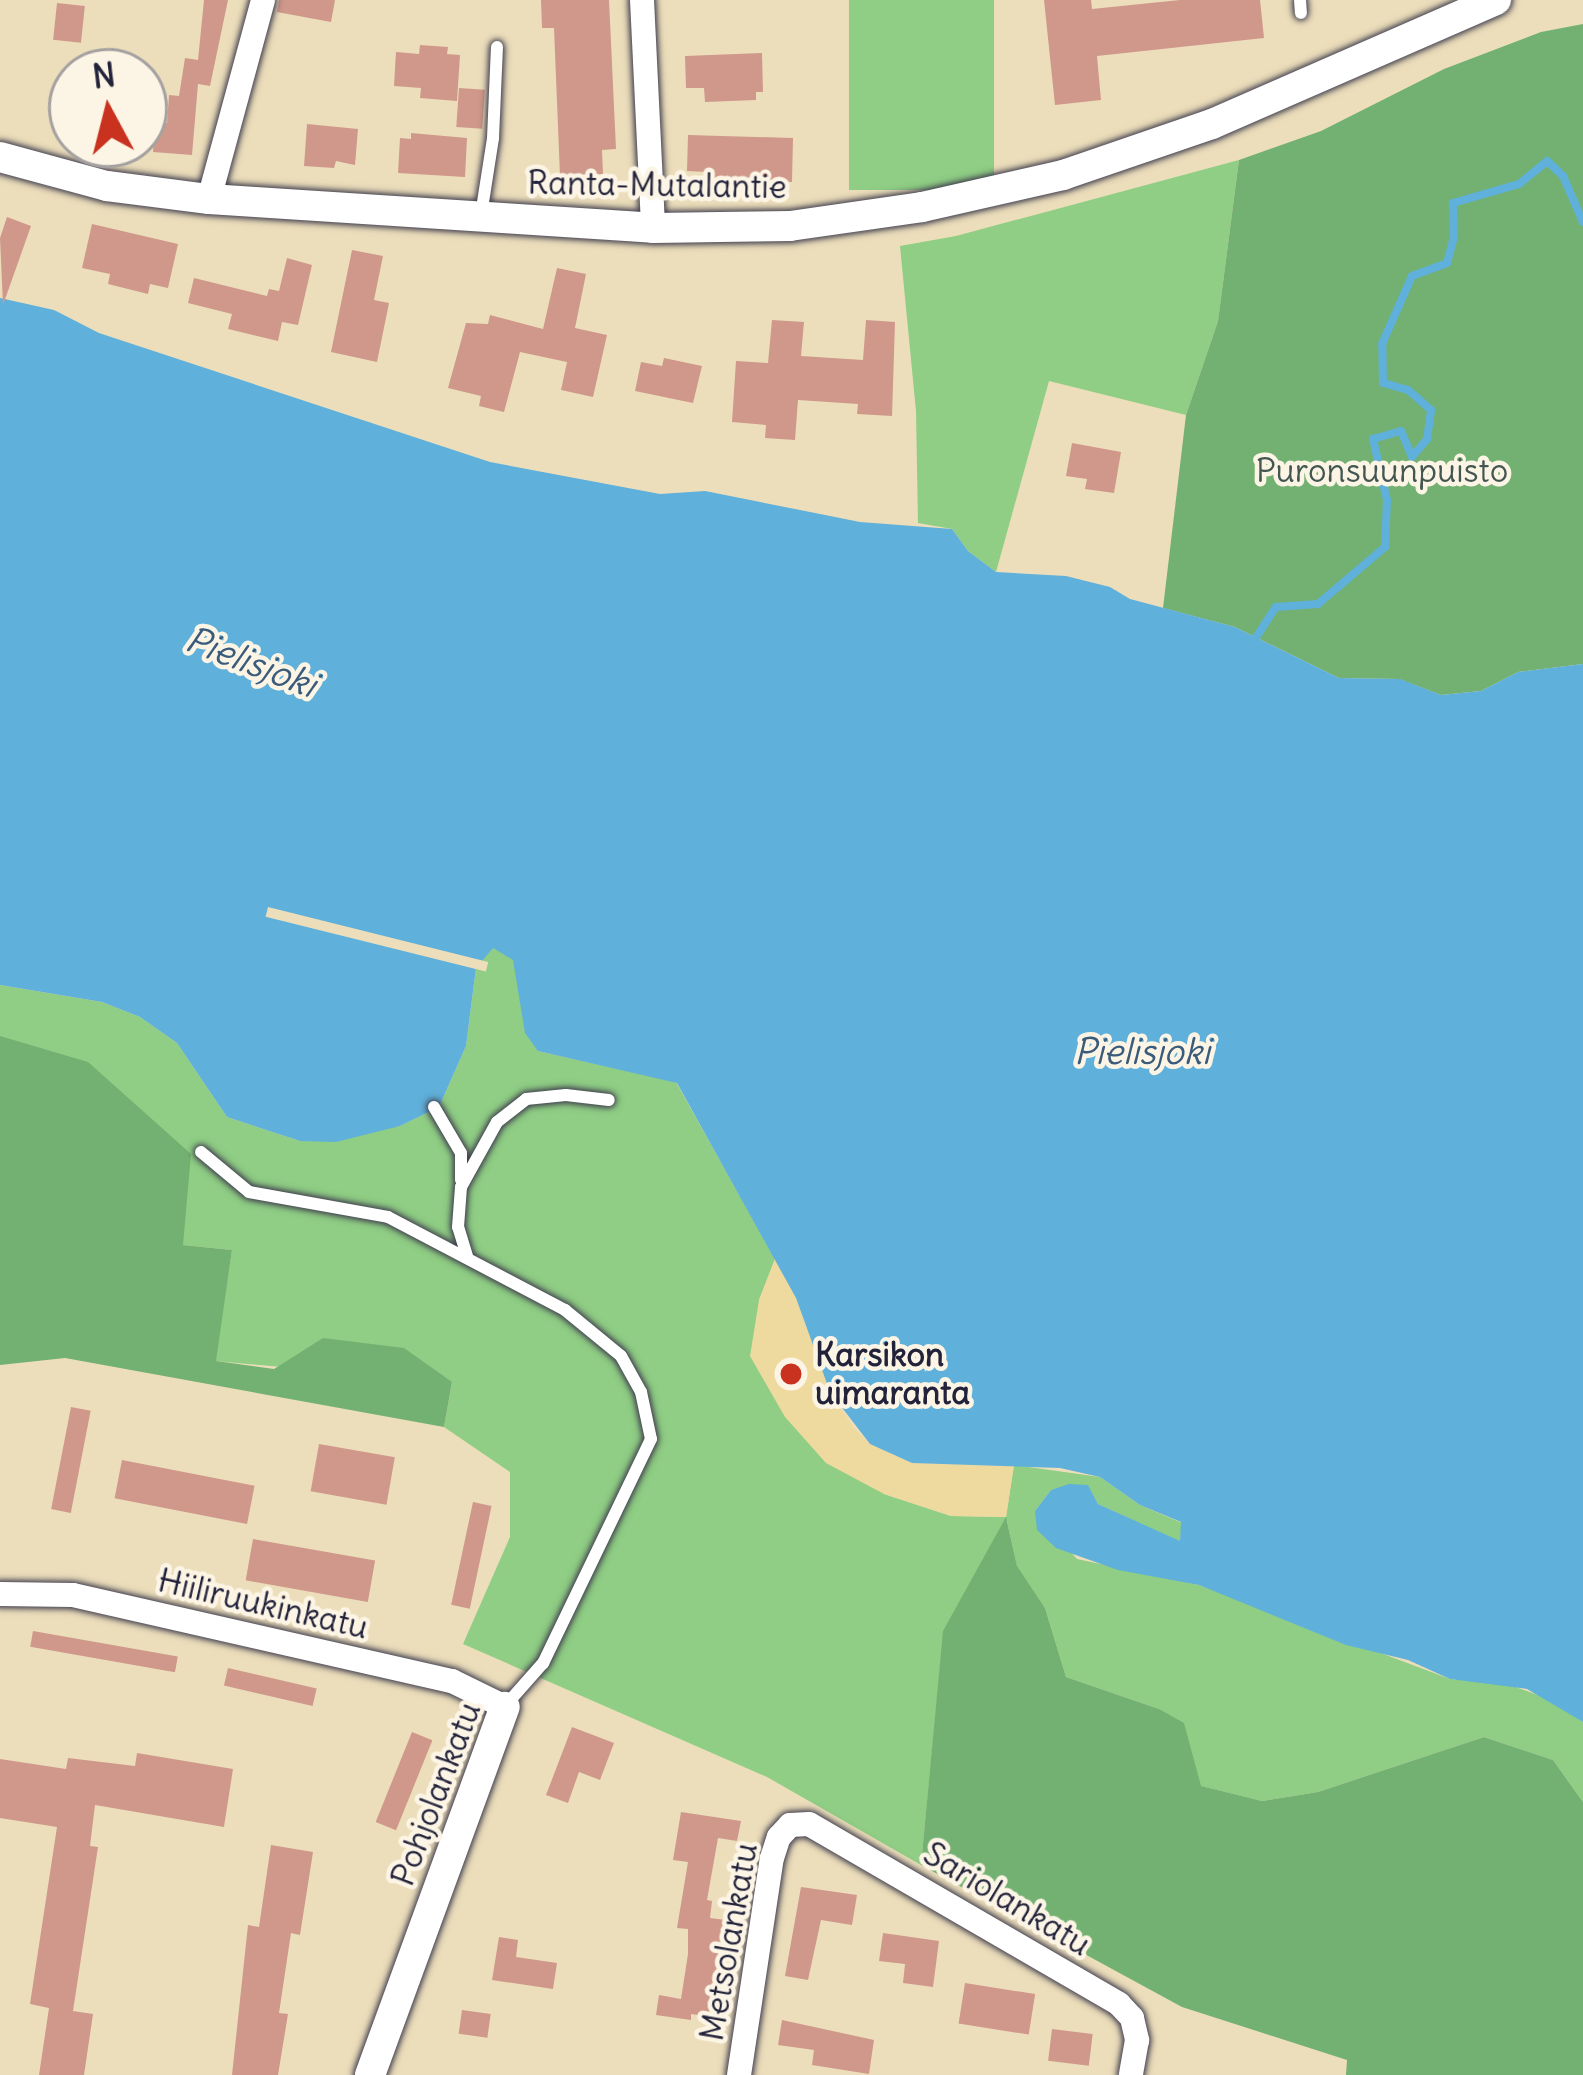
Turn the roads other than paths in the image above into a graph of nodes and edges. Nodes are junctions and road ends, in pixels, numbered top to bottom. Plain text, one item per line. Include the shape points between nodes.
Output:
1 (263, 0) edge
2 (642, 0) edge
3 (1496, 0) edge
4 (497, 47) dead end
5 (0, 157) edge
6 (209, 199) junction
7 (481, 217) junction
8 (653, 228) junction
9 (609, 1100) dead end
10 (434, 1107) dead end
11 (201, 1152) dead end
12 (461, 1187) junction
13 (467, 1256) junction
14 (0, 1594) edge
15 (505, 1706) junction
16 (790, 1825) joint
17 (370, 2075) edge
18 (739, 2075) edge
19 (1132, 2075) edge

1 - 6 street
2 - 8 street
3 - 8 street, Ranta-Mutalantie via 1212,124 1063,175 790,226
4 - 7 lane
5 - 6 street, Ranta-Mutalantie via 107,186
6 - 7 street, Ranta-Mutalantie
7 - 8 street, Ranta-Mutalantie
9 - 12 lane via 526,1099 497,1122
10 - 12 lane via 460,1153
11 - 13 lane via 249,1192 388,1217
12 - 13 lane via 458,1227
13 - 15 lane, Pohjolankatu via 566,1310 621,1356 641,1392 651,1439 543,1663
14 - 15 street, Hiiliruukinkatu via 73,1595 452,1682
15 - 17 street, Pohjolankatu
16 - 18 street, Metsolankatu via 772,1858
16 - 19 street, Sariolankatu via 831,1832 1119,2004 1137,2040

